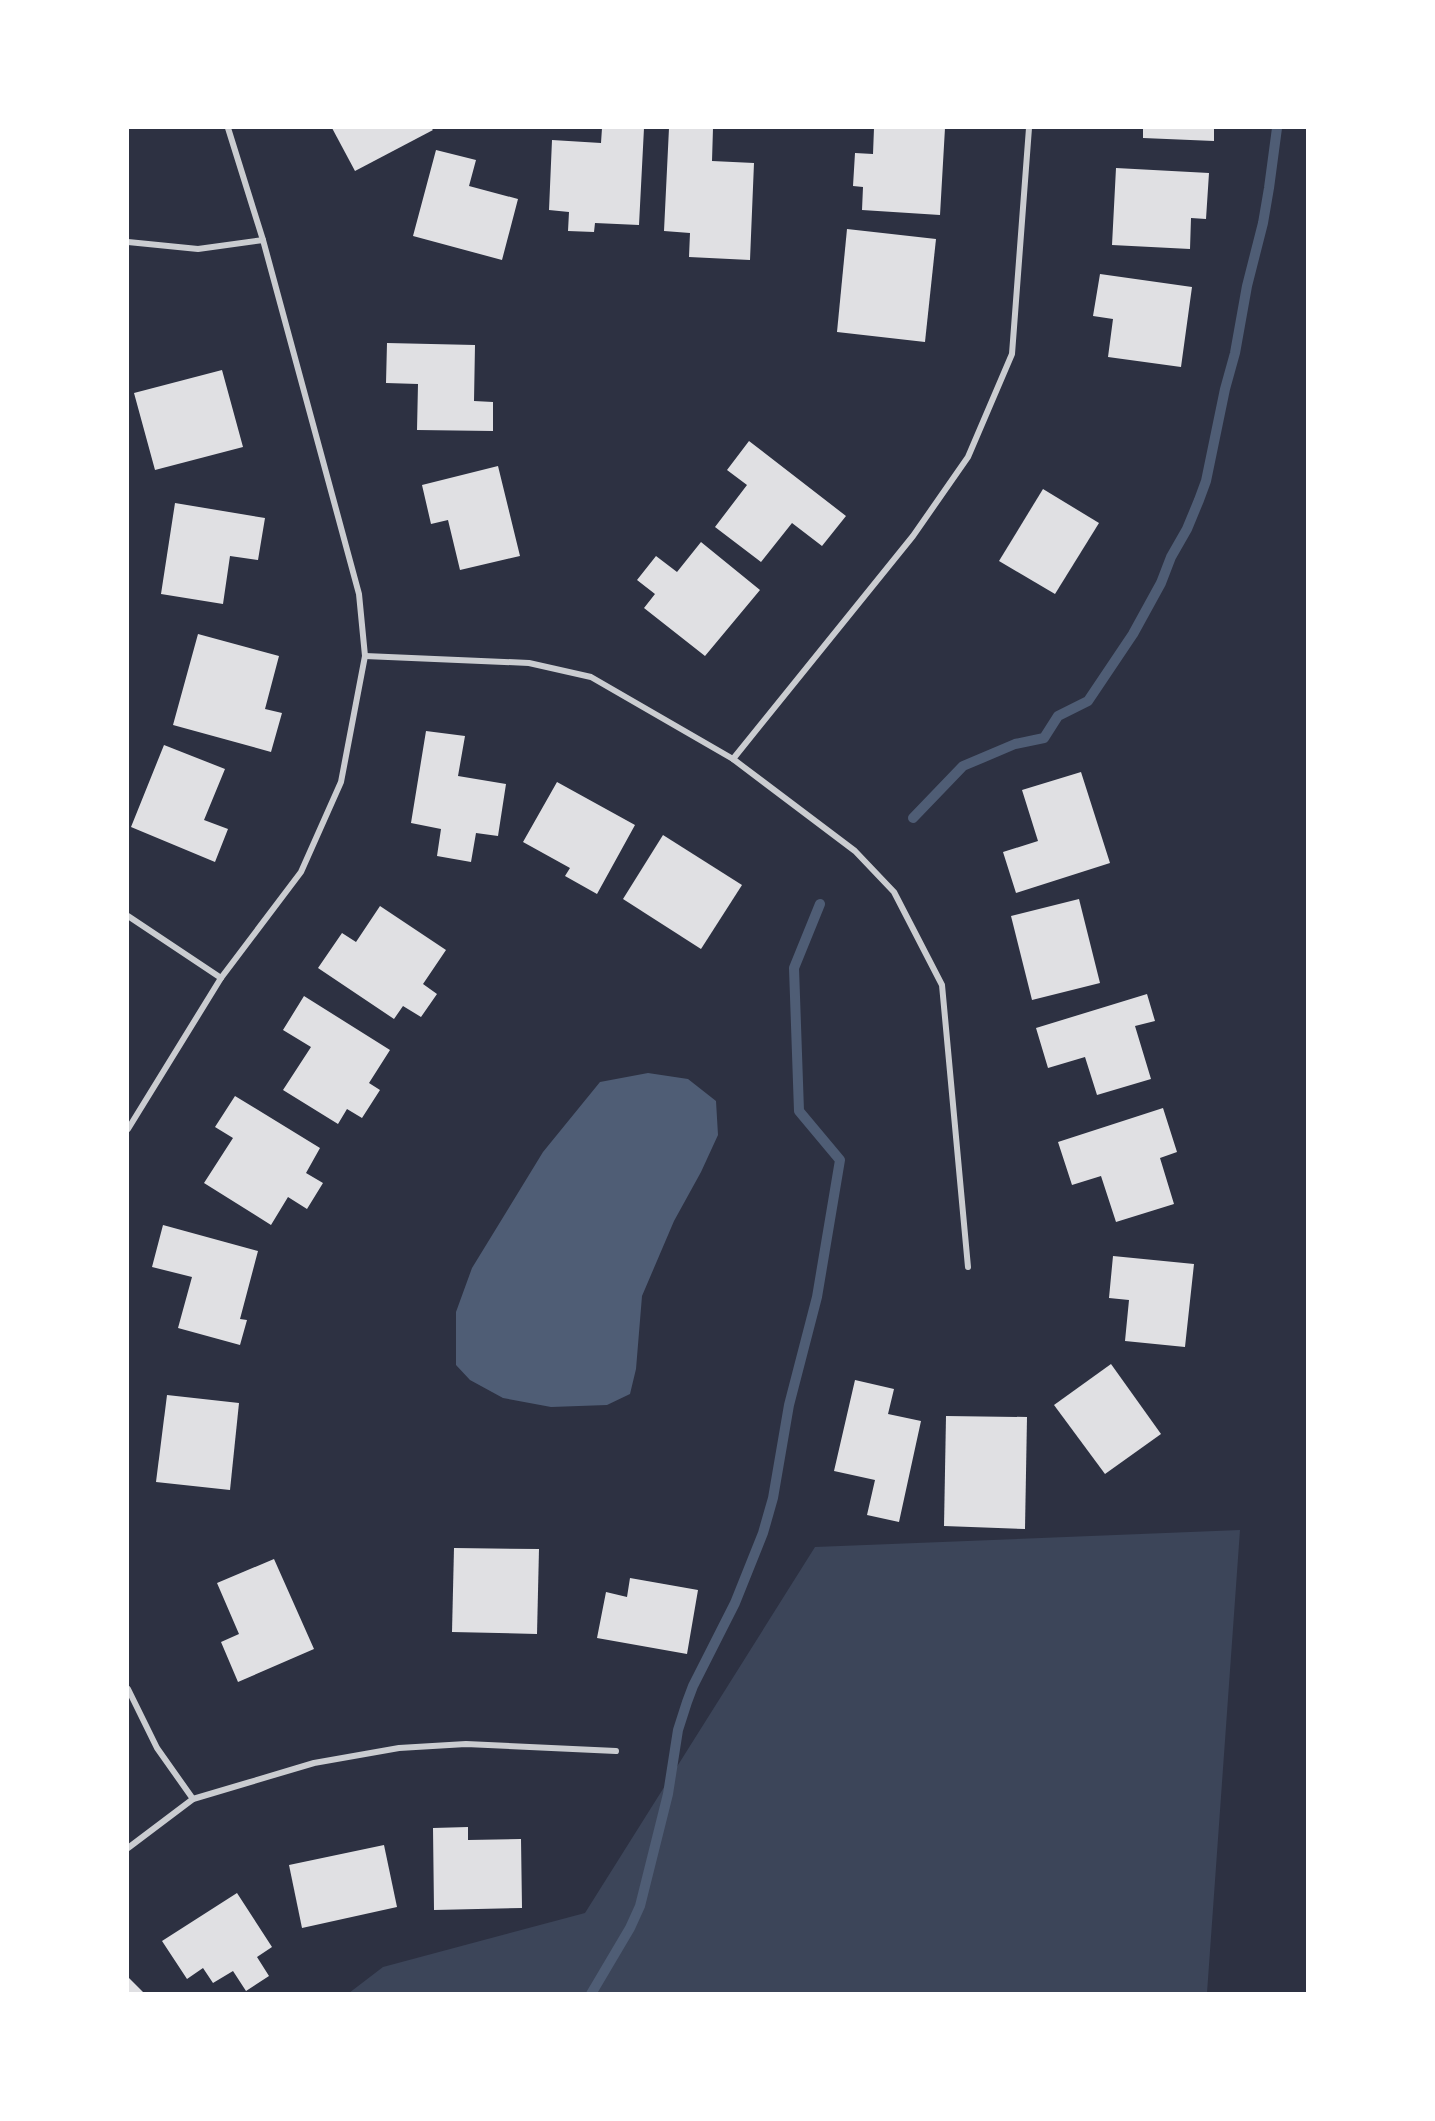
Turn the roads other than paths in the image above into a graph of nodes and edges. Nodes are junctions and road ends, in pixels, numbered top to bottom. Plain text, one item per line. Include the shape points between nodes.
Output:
1 (228, 128) edge
2 (1029, 128) edge
3 (263, 240) junction
4 (128, 242) edge
5 (365, 656) junction
6 (733, 759) junction
7 (128, 916) edge
8 (221, 978) junction
9 (128, 1129) edge
10 (968, 1266) dead end
11 (128, 1689) edge
12 (616, 1751) dead end
13 (193, 1799) junction
14 (128, 1848) edge

1 - 3 street
2 - 6 street via 1012,354 968,457 913,536
3 - 4 street via 198,249
3 - 5 street via 359,594
5 - 6 street via 528,663 591,677
5 - 8 street via 341,782 301,872
6 - 10 street via 855,851 894,892 942,985
7 - 8 street
8 - 9 street
11 - 13 street via 157,1748
12 - 13 street via 466,1744 399,1748 314,1764
13 - 14 street

